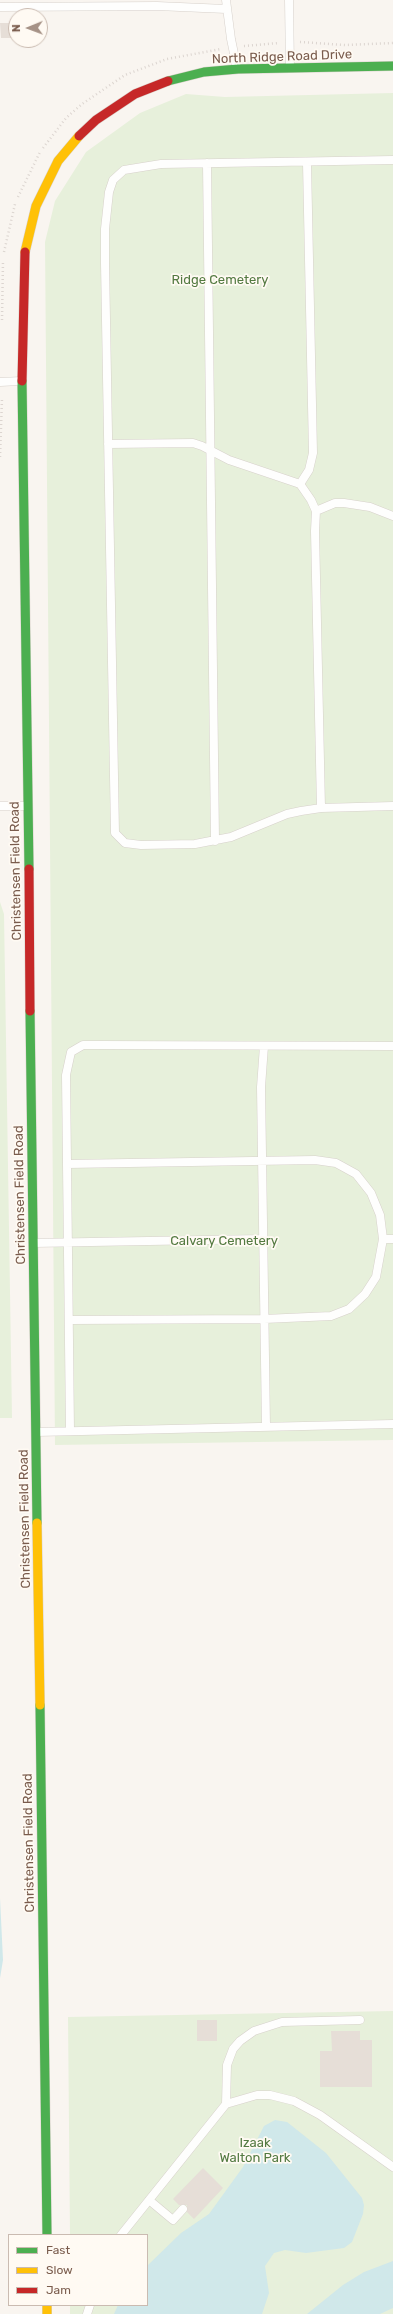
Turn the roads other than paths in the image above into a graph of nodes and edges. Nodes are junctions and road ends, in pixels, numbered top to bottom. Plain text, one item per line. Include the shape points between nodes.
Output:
1 (226, 0) edge
2 (289, 0) edge
3 (0, 7) edge
4 (226, 9) junction
5 (393, 66) edge
6 (290, 68) junction
7 (238, 69) junction
8 (393, 160) edge
9 (58, 162) joint
10 (207, 163) junction
11 (307, 163) junction
12 (22, 381) junction
13 (0, 382) edge
14 (108, 444) junction
15 (210, 450) junction
16 (300, 484) junction
17 (316, 511) junction
18 (393, 516) edge
19 (0, 806) edge
20 (28, 806) junction
21 (393, 806) edge
22 (320, 808) junction
23 (215, 841) junction
24 (264, 1046) junction
25 (393, 1046) edge
26 (262, 1161) junction
27 (67, 1164) junction
28 (263, 1239) junction
29 (383, 1239) junction
30 (393, 1239) edge
31 (68, 1242) junction
32 (34, 1243) junction
33 (264, 1319) junction
34 (69, 1320) junction
35 (393, 1424) edge
36 (266, 1427) junction
37 (70, 1431) junction
38 (37, 1432) junction
39 (360, 2020) dead end
40 (226, 2104) junction
41 (393, 2167) edge
42 (149, 2200) junction
43 (183, 2209) dead end
44 (46, 2234) edge
45 (122, 2234) edge

1 - 4 lane
2 - 6 lane
3 - 4 lane via 157,6
4 - 7 lane
5 - 6 street, North Ridge Road Drive
6 - 7 street, North Ridge Road Drive
7 - 9 street, North Ridge Road Drive via 184,76 135,94 96,120
8 - 11 lane
9 - 12 street, Christensen Field Road via 36,206 23,259
10 - 11 lane
10 - 14 lane via 134,167 120,172 113,180 105,229
10 - 15 lane
11 - 16 lane via 313,453 309,470
12 - 13 lane
12 - 20 street, Christensen Field Road
14 - 15 lane via 193,443
14 - 23 lane via 115,833 125,843 141,845
15 - 16 lane via 229,460
15 - 23 lane
16 - 17 lane
17 - 18 lane via 344,503 370,507
17 - 22 lane
19 - 20 lane
20 - 32 street, Christensen Field Road
21 - 22 lane
22 - 23 lane via 287,814
24 - 25 lane
24 - 26 lane via 261,1087
24 - 27 lane via 98,1045 76,1048 71,1052 66,1067
26 - 27 lane
26 - 28 lane
26 - 29 lane via 326,1161 351,1170 367,1188 376,1204
27 - 31 lane
28 - 31 lane
28 - 33 lane
29 - 30 lane
29 - 33 lane via 376,1277 365,1294 350,1309 320,1318
31 - 32 lane
31 - 34 lane
32 - 38 street, Christensen Field Road
33 - 34 lane
33 - 36 lane
34 - 37 lane
35 - 36 lane
36 - 37 lane
37 - 38 lane
38 - 44 street, Christensen Field Road
39 - 40 lane via 282,2022 254,2031 240,2041 229,2058
40 - 41 lane via 257,2095 294,2100 320,2115
40 - 42 lane
42 - 43 lane via 172,2220
42 - 45 lane

